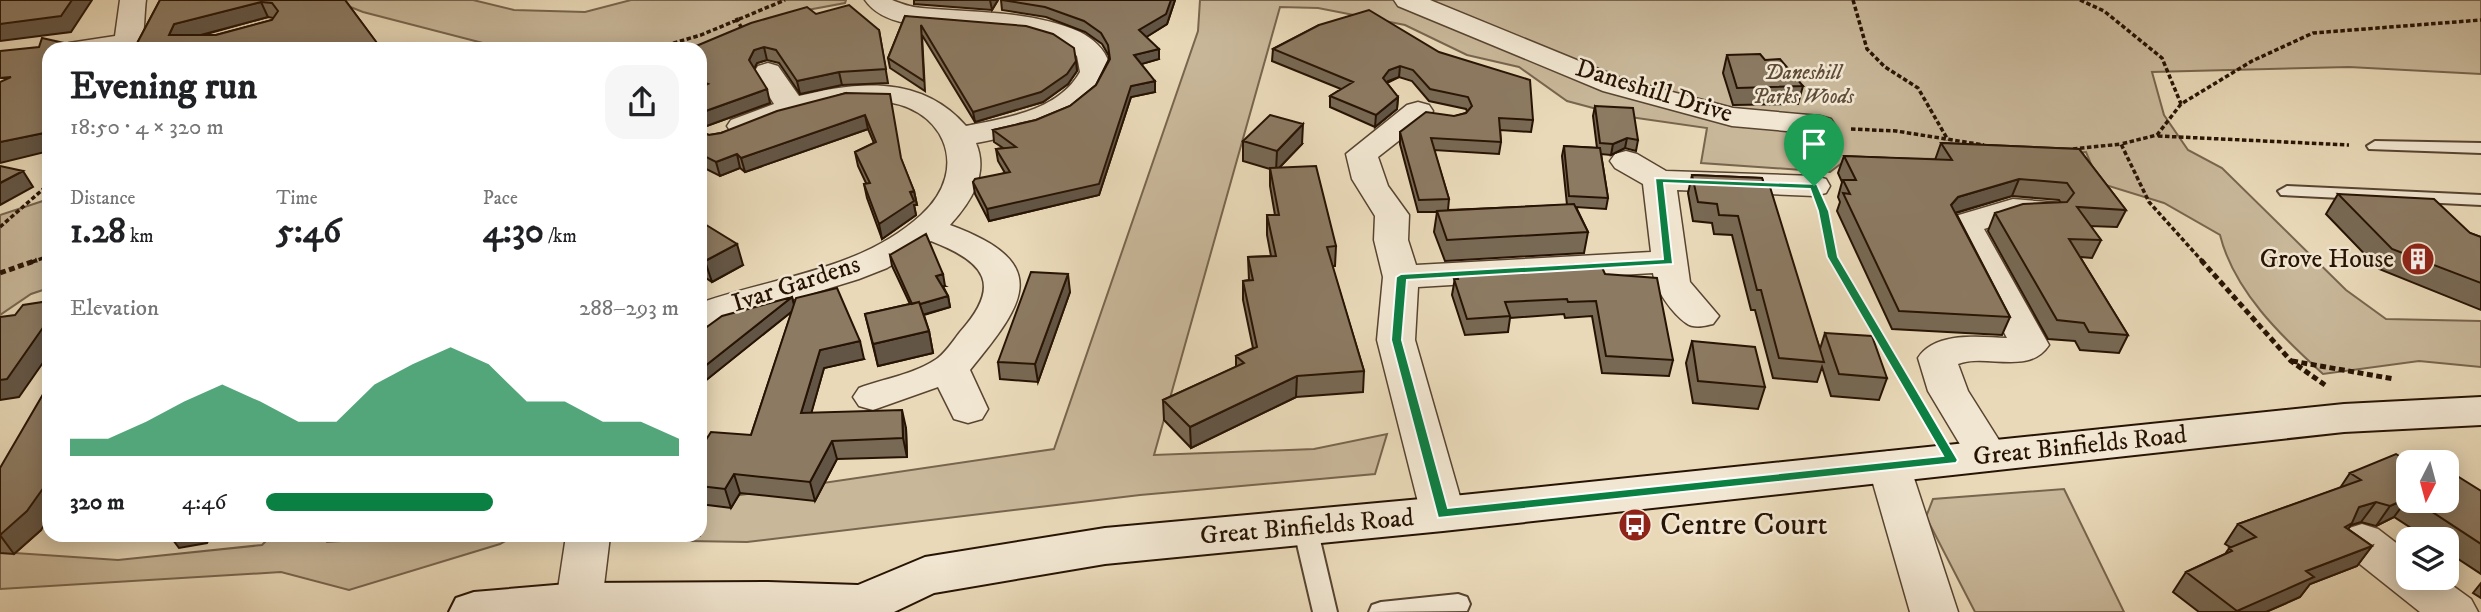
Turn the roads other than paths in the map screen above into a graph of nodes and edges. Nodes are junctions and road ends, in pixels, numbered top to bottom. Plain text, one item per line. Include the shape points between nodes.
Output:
1 (134, 0) edge
2 (878, 0) edge
3 (1407, 0) edge
4 (1088, 18) edge
5 (1064, 35) junction
6 (130, 42) edge
7 (768, 72) dead end
8 (1420, 105) dead end
9 (791, 107) junction
10 (1820, 125) road end
11 (713, 137) edge
12 (958, 137) junction
13 (2375, 146) road end
14 (2473, 148) edge
15 (2481, 160) edge
16 (1626, 161) dead end
17 (1659, 180) junction
18 (1814, 187) road end
19 (2287, 191) dead end
20 (2481, 200) edge
21 (2047, 210) edge
22 (926, 228) junction
23 (1669, 262) junction
24 (1401, 277) junction
25 (707, 313) edge
26 (1700, 316) dead end
27 (950, 369) junction
28 (873, 397) dead end
29 (968, 409) dead end
30 (2481, 411) edge
31 (1988, 456) junction
32 (1889, 466) junction
33 (1443, 514) junction
34 (1305, 527) junction
35 (2362, 541) edge
36 (587, 542) edge
37 (2423, 596) edge
38 (579, 602) junction
39 (1458, 604) dead end
40 (862, 608) edge
41 (474, 612) edge
42 (1325, 612) edge
43 (1381, 612) edge
44 (1934, 612) edge

1 - 6 street via 128,23
2 - 5 street via 900,15 997,20
3 - 10 street, Daneshill Drive via 1613,85 1732,117
4 - 5 street
5 - 12 street via 1089,52 1095,63 1095,75 1077,97 1055,113
7 - 9 street
8 - 24 street via 1362,154 1375,194 1392,215 1391,240
9 - 11 street
9 - 12 street via 877,92 910,97 937,113
12 - 22 street, Ivar Gardens via 965,161 960,189
13 - 14 lane
14 - 15 lane
16 - 17 street
17 - 18 street
17 - 23 street
19 - 20 lane
21 - 31 street via 2013,209 1964,224 2030,345 2011,351 1964,348 1937,358 1948,391
22 - 25 street, Ivar Gardens via 850,271
22 - 27 street via 965,243 996,263 1004,282 1000,304
23 - 24 street
23 - 26 street via 1672,284
24 - 33 street via 1396,340
27 - 28 street
27 - 29 street
30 - 31 street, Great Binfields Road via 2344,418
31 - 32 street, Great Binfields Road
32 - 33 street, Great Binfields Road
32 - 44 street
33 - 34 street, Great Binfields Road
34 - 40 street, Great Binfields Road via 1105,546 925,576
34 - 42 lane
35 - 37 street
36 - 38 street
38 - 40 street, Great Binfields Road via 768,601
38 - 41 street, Great Binfields Road
39 - 43 lane

